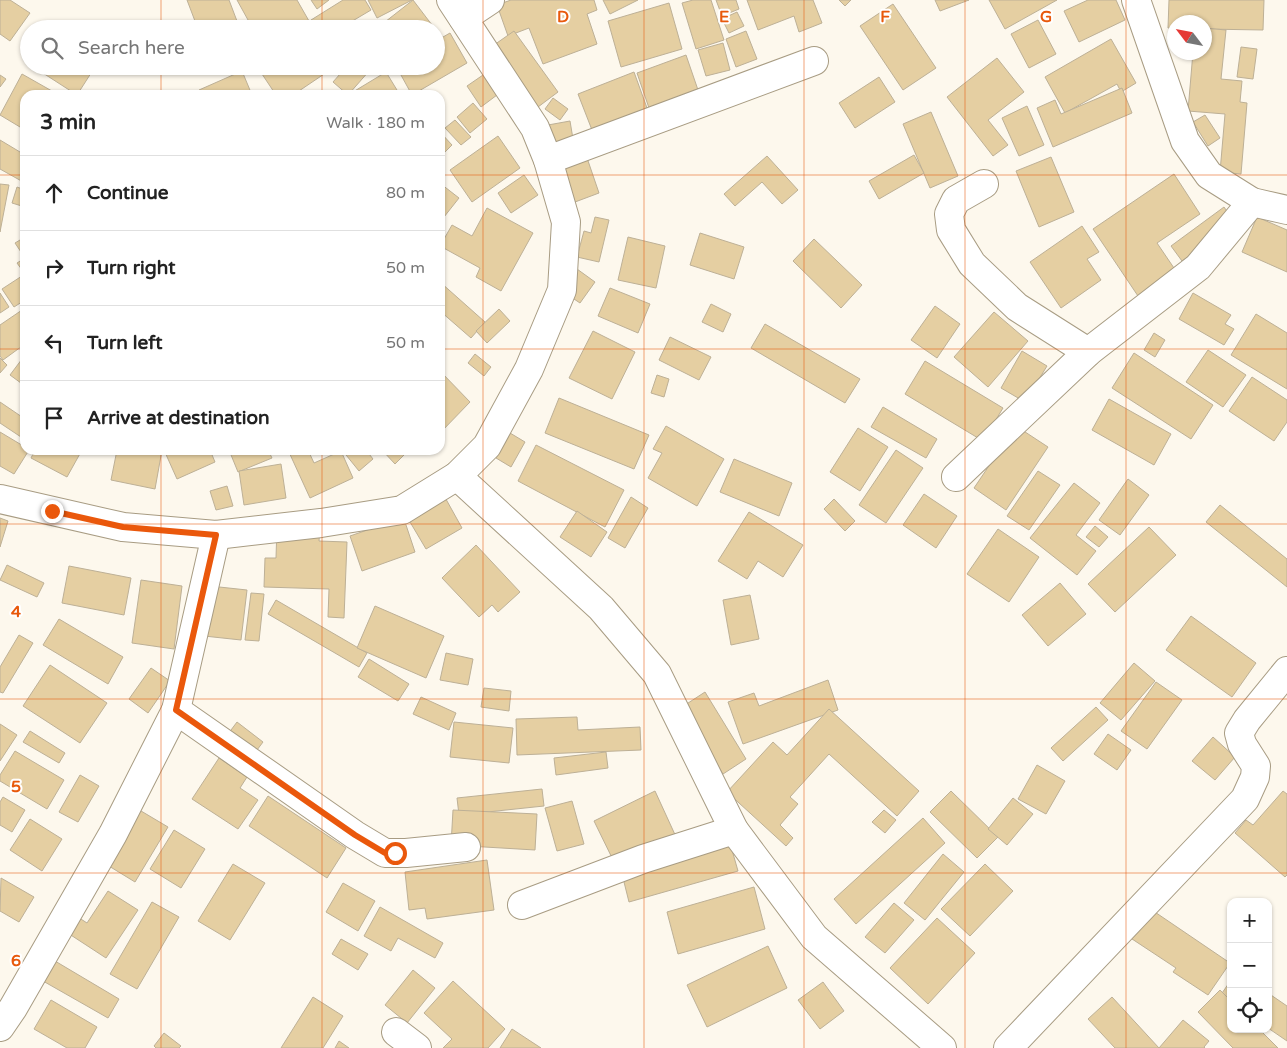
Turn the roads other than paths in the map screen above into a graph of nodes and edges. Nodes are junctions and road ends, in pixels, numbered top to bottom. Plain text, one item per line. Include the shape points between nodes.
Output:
1 (490, 0) edge
2 (1136, 0) edge
3 (457, 9) edge
4 (814, 61) dead end
5 (548, 160) junction
6 (984, 184) dead end
7 (1252, 202) junction
8 (1287, 210) edge
9 (1088, 352) junction
10 (457, 476) junction
11 (956, 477) dead end
12 (0, 499) edge
13 (216, 535) junction
14 (1287, 670) edge
15 (176, 710) junction
16 (734, 830) junction
17 (466, 847) dead end
18 (522, 905) dead end
19 (4, 1012) edge
20 (942, 1048) edge
21 (1008, 1048) edge

1 - 3 street
2 - 7 street via 1185,141 1209,175
3 - 5 street via 535,128
4 - 5 street
5 - 10 street via 566,222 562,290 529,369 487,446
6 - 9 street via 956,200 949,214 952,230 972,264 1017,307
7 - 8 street
7 - 9 street via 1198,267
9 - 11 street
10 - 13 street via 402,510
10 - 16 street via 601,608 657,674
12 - 13 street via 123,527
13 - 15 street
14 - 21 street via 1239,733 1256,766 1255,777 1245,799
15 - 17 street via 385,853
15 - 19 street via 113,834
16 - 18 street via 643,859
16 - 20 street via 814,937

